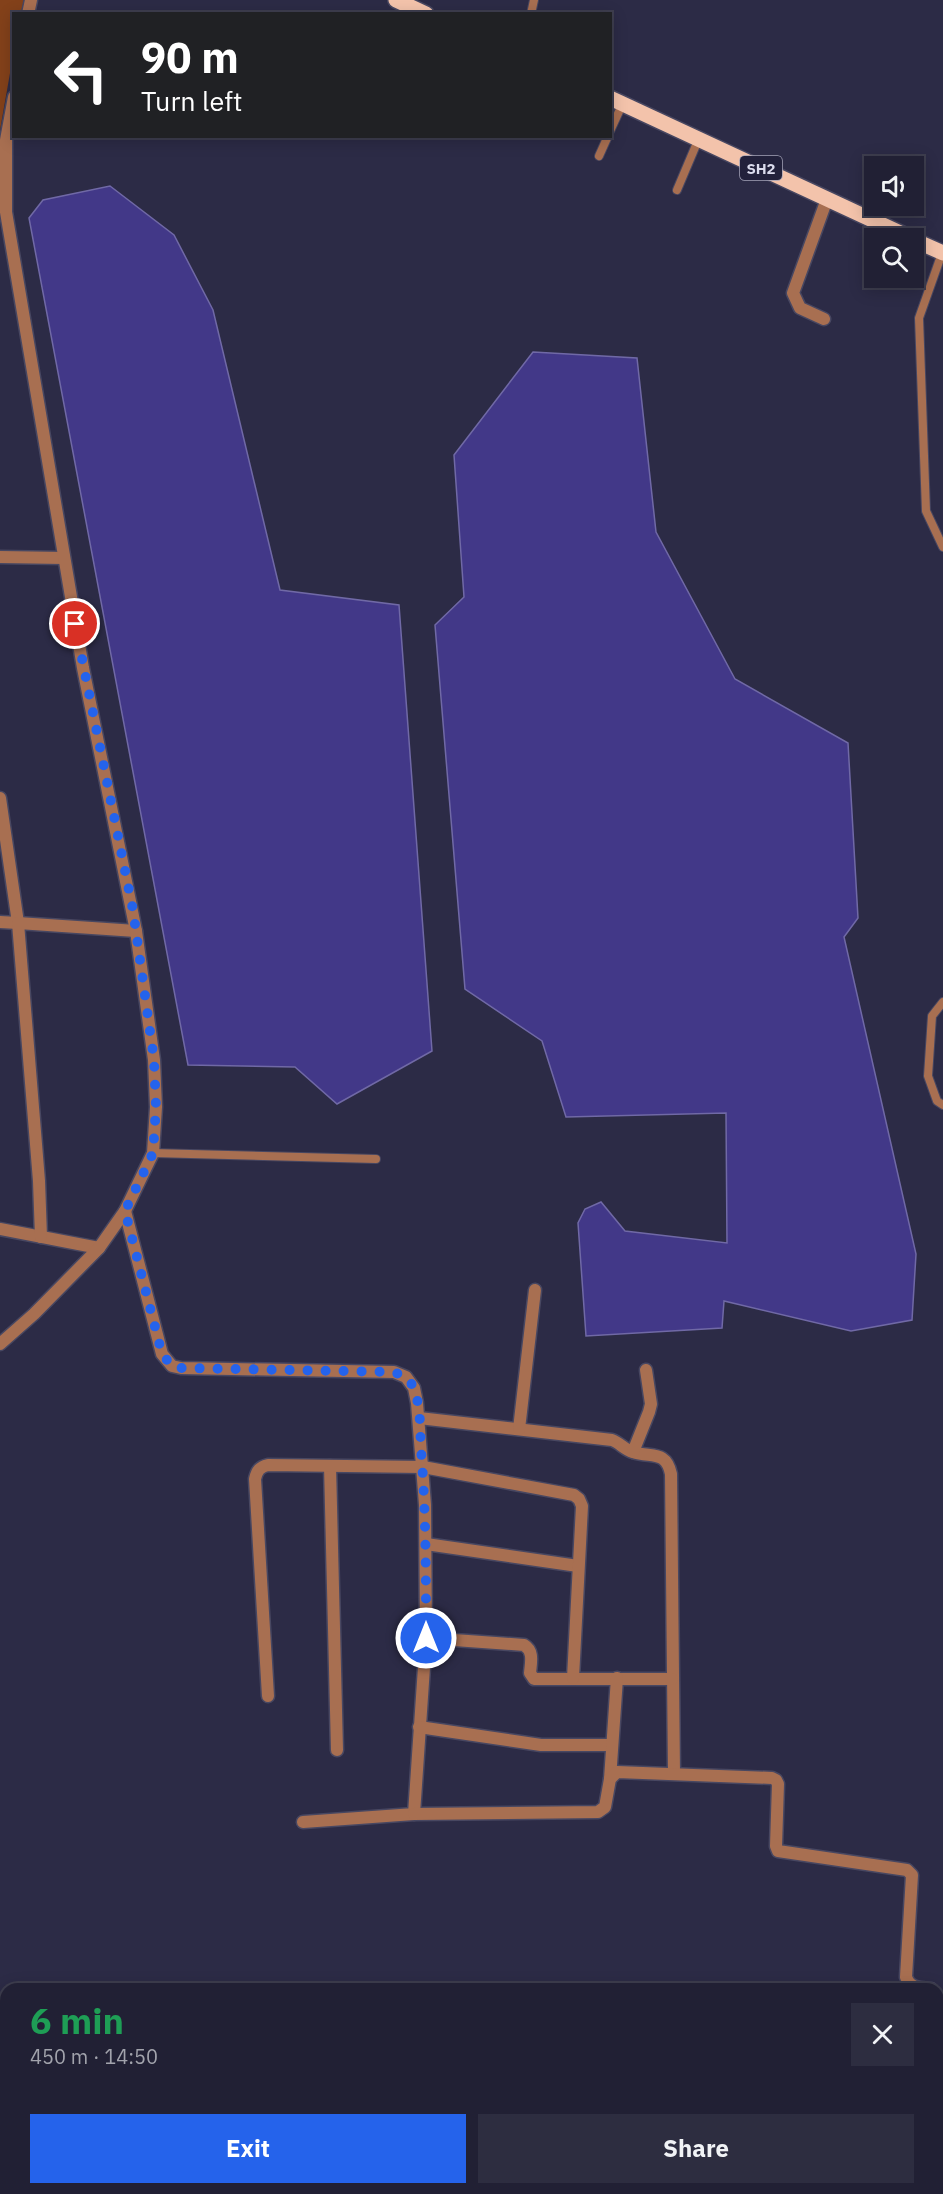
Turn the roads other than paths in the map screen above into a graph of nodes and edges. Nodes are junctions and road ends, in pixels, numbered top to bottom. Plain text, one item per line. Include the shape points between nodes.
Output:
1 (396, 0) edge
2 (422, 12) edge
3 (617, 100) edge
4 (12, 105) edge
5 (612, 122) edge
6 (607, 138) edge
7 (699, 138) junction
8 (3, 140) edge
9 (599, 156) dead end
10 (677, 190) dead end
11 (827, 199) junction
12 (889, 228) edge
13 (924, 244) edge
14 (943, 253) edge
15 (824, 319) dead end
16 (943, 547) edge
17 (0, 557) edge
18 (64, 558) junction
19 (0, 798) edge
20 (0, 922) edge
21 (18, 923) junction
22 (136, 931) junction
23 (943, 1002) edge
24 (943, 1105) edge
25 (153, 1153) junction
26 (376, 1158) dead end
27 (125, 1211) junction
28 (0, 1229) edge
29 (41, 1237) junction
30 (99, 1248) junction
31 (535, 1290) dead end
32 (0, 1344) edge
33 (646, 1370) dead end
34 (419, 1418) junction
35 (519, 1429) junction
36 (633, 1452) junction
37 (330, 1466) junction
38 (423, 1467) junction
39 (426, 1544) junction
40 (578, 1566) junction
41 (426, 1638) junction
42 (573, 1678) junction
43 (617, 1678) junction
44 (672, 1679) junction
45 (268, 1696) dead end
46 (419, 1728) junction
47 (612, 1745) junction
48 (337, 1750) dead end
49 (674, 1773) junction
50 (610, 1779) junction
51 (414, 1814) junction
52 (303, 1822) dead end
53 (908, 1983) edge

1 - 2 main road
3 - 5 lane
3 - 7 main road, SH2
4 - 8 street
6 - 9 lane
7 - 10 lane
7 - 11 main road, SH2
8 - 18 street via 6,212
11 - 12 main road, SH2
11 - 15 street via 793,293 800,308
13 - 14 main road, SH2
14 - 16 lane via 919,318 926,511
17 - 18 street
18 - 22 street
19 - 21 street
20 - 21 street
21 - 22 street
21 - 29 street
22 - 25 street via 154,1060
23 - 24 lane via 932,1016 928,1076 937,1101
25 - 26 lane
25 - 27 street
27 - 30 street
27 - 34 street via 162,1354 172,1366 394,1372 406,1377 414,1388
28 - 29 street
29 - 30 street
30 - 32 street
31 - 35 street
33 - 36 street via 650,1412
34 - 35 street
34 - 38 street
35 - 36 street via 612,1440
36 - 44 street via 660,1456 671,1474
37 - 38 street
37 - 45 street via 268,1465 256,1472
37 - 48 street
38 - 39 street
38 - 40 street via 574,1494 582,1506
39 - 40 street
39 - 41 street
40 - 42 street
41 - 42 street via 524,1645 531,1654 530,1676 534,1679
41 - 46 street
42 - 43 street
43 - 44 street
43 - 47 street
44 - 49 street
46 - 47 street via 541,1745
46 - 51 street
47 - 50 street
49 - 50 street via 617,1772
49 - 53 street via 772,1778 778,1784 778,1851 907,1870 913,1881
50 - 51 street via 605,1807 598,1812
51 - 52 street

